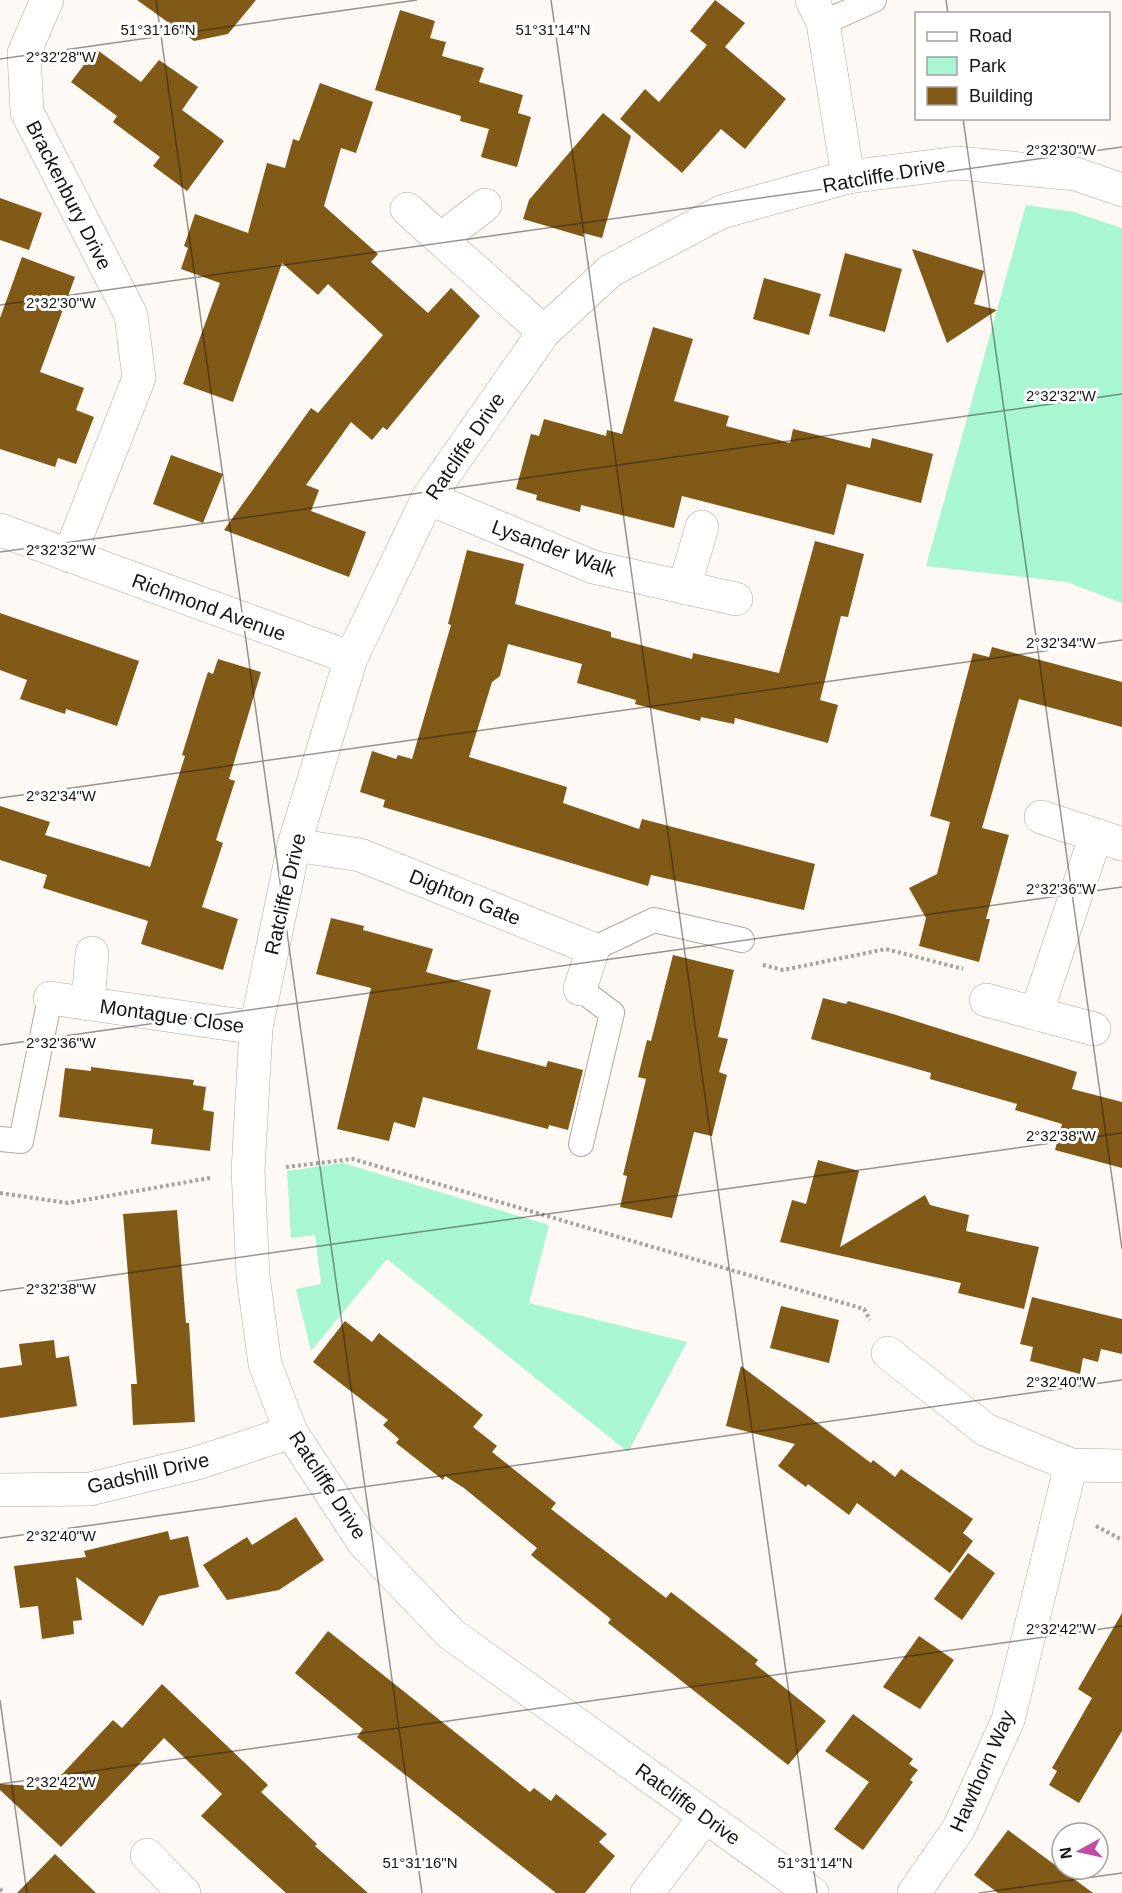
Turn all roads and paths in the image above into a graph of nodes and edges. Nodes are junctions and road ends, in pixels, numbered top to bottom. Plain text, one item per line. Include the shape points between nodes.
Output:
1 (47, 0) edge
2 (874, 0) edge
3 (817, 11) edge
4 (848, 177) junction
5 (1122, 190) edge
6 (484, 205) dead end
7 (407, 209) dead end
8 (441, 239) junction
9 (544, 332) junction
10 (428, 498) junction
11 (702, 527) dead end
12 (0, 530) edge
13 (69, 556) junction
14 (684, 588) junction
15 (735, 599) dead end
16 (351, 658) junction
17 (1041, 817) dead end
18 (1115, 840) edge
19 (294, 845) junction
20 (742, 940) joint
21 (592, 949) junction
22 (92, 953) dead end
23 (580, 989) joint
24 (50, 998) joint
25 (986, 1000) joint
26 (87, 1004) junction
27 (1036, 1014) junction
28 (256, 1028) junction
29 (1094, 1029) dead end
30 (0, 1139) edge
31 (581, 1144) dead end
32 (248, 1172) junction
33 (0, 1193) edge
34 (888, 1353) joint
35 (291, 1432) junction
36 (1071, 1465) junction
37 (1122, 1466) edge
38 (0, 1490) edge
39 (705, 1817) junction
40 (147, 1855) dead end
41 (0, 1889) edge
42 (4, 1893) edge
43 (184, 1893) edge
44 (647, 1893) edge
45 (812, 1893) edge
46 (915, 1893) edge

1 - 13 street, Brackenbury Drive via 24,53 27,112 131,315 139,378
2 - 3 lane
3 - 4 street
4 - 5 street, Ratcliffe Drive via 957,163 1076,174
4 - 9 street, Ratcliffe Drive via 721,212 610,272
6 - 8 street
7 - 8 street
8 - 9 street
9 - 10 street, Ratcliffe Drive
10 - 14 street, Lysander Walk via 593,567
10 - 16 street, Ratcliffe Drive
11 - 14 street
12 - 13 street, Richmond Avenue
13 - 16 street, Richmond Avenue
14 - 15 street, Lysander Walk
16 - 19 street, Ratcliffe Drive
17 - 18 street
18 - 27 street
19 - 21 street, Dighton Gate via 360,855
19 - 28 street, Ratcliffe Drive
20 - 21 lane via 654,920
20 - 25 path via 738,958 783,970 886,949 993,976
21 - 23 street
22 - 26 street, Montague Close
23 - 31 lane via 612,1013
24 - 26 street, Montague Close
24 - 30 lane via 21,1141
25 - 27 street
26 - 28 street, Montague Close
27 - 29 street
28 - 32 street, Ratcliffe Drive
32 - 33 path via 68,1203
32 - 34 path via 352,1159 864,1309
32 - 35 street, Ratcliffe Drive via 253,1276 266,1364
34 - 36 street via 986,1430
35 - 38 street, Gadshill Drive via 197,1463 90,1489
35 - 39 street, Ratcliffe Drive via 364,1543 451,1634
36 - 37 street
36 - 46 street, Hawthorn Way via 1008,1720 959,1828
39 - 44 street
39 - 45 street, Ratcliffe Drive
40 - 43 street
41 - 42 path

